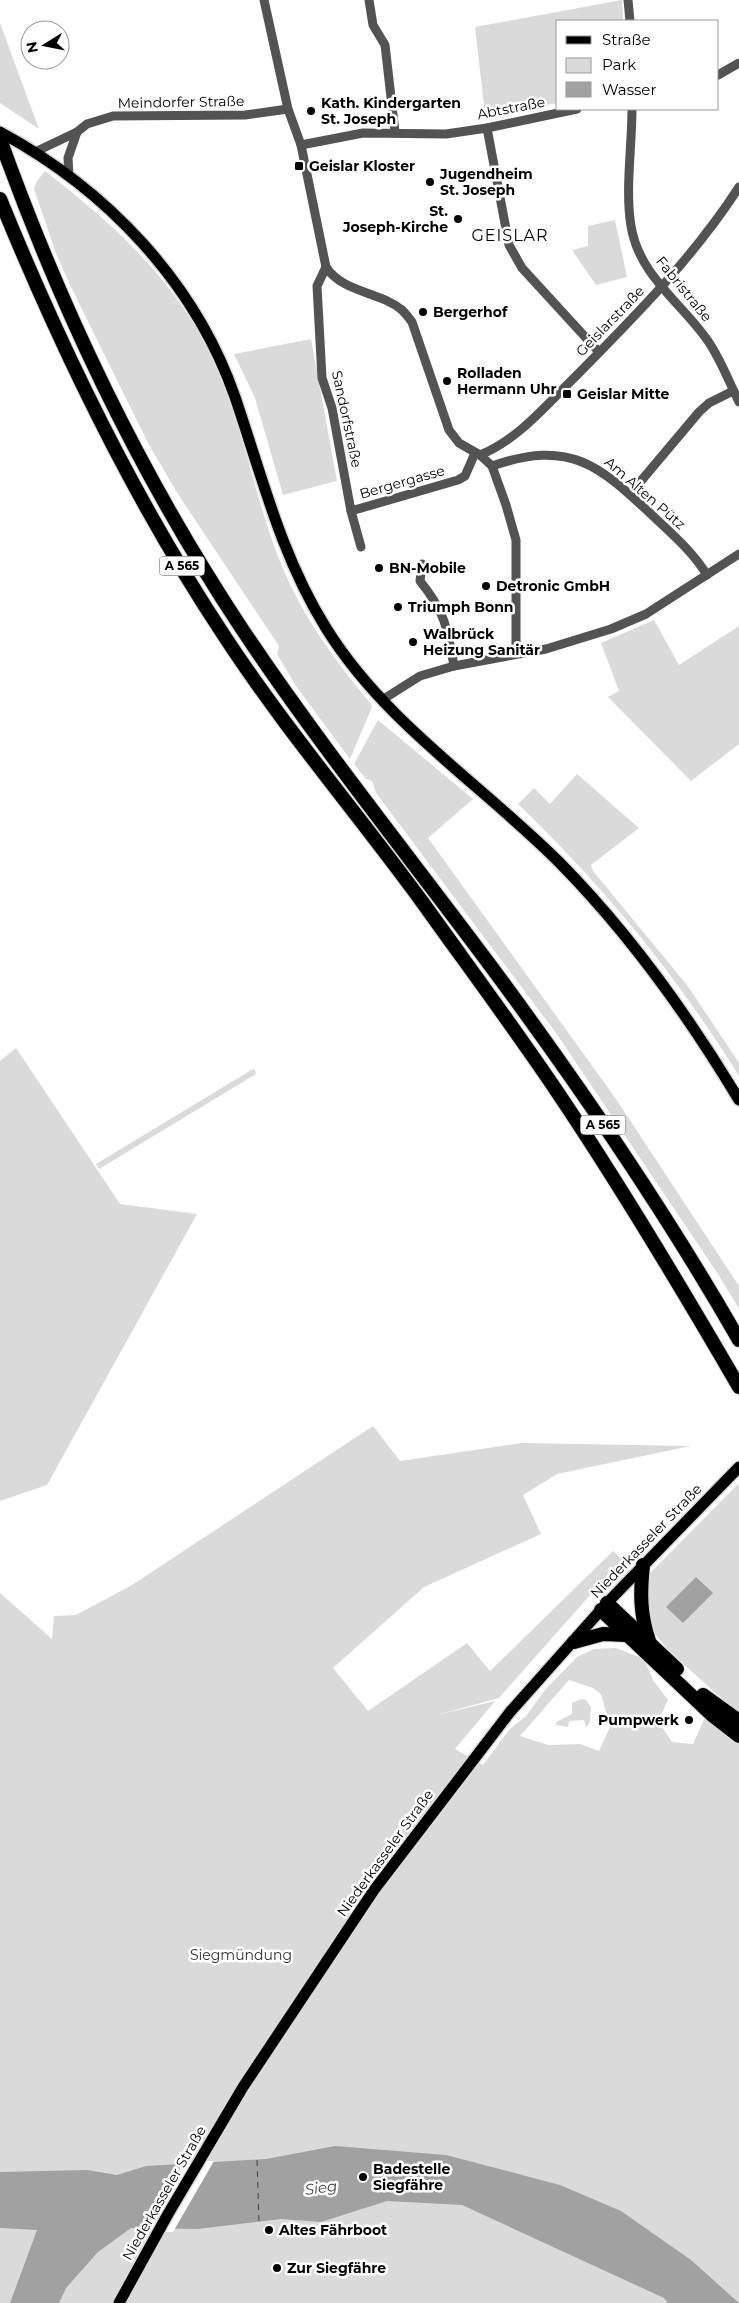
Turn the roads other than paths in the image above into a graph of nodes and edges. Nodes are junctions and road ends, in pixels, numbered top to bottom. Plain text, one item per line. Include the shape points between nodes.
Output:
1 (264, 0) edge
2 (369, 0) edge
3 (628, 0) edge
4 (630, 20) edge
5 (739, 63) edge
6 (719, 74) edge
7 (288, 109) junction
8 (573, 110) edge
9 (632, 110) edge
10 (487, 128) junction
11 (0, 132) edge
12 (77, 132) junction
13 (395, 132) junction
14 (0, 139) edge
15 (301, 145) junction
16 (35, 152) junction
17 (68, 176) junction
18 (739, 187) edge
19 (0, 199) edge
20 (326, 267) junction
21 (662, 288) junction
22 (599, 352) junction
23 (733, 391) junction
24 (739, 402) edge
25 (478, 454) junction
26 (492, 466) junction
27 (630, 494) junction
28 (352, 511) junction
29 (361, 546) dead end
30 (739, 554) edge
31 (422, 564) dead end
32 (706, 575) junction
33 (516, 654) junction
34 (454, 666) junction
35 (382, 700) junction
36 (739, 1100) edge
37 (739, 1340) edge
38 (739, 1387) edge
39 (739, 1467) edge
40 (643, 1565) junction
41 (604, 1607) junction
42 (626, 1635) junction
43 (649, 1641) junction
44 (574, 1642) junction
45 (739, 1721) edge
46 (739, 1736) edge
47 (119, 2303) edge

1 - 7 street
2 - 13 street via 373,25 385,44
3 - 4 street
5 - 6 street
7 - 12 street, Meindorfer Straße via 245,116 113,116 88,124
7 - 15 street
8 - 10 street, Abtstraße
9 - 21 street, Fabristraße via 631,226 642,258
10 - 13 street, Abtstraße via 446,134
10 - 22 street via 509,245 522,268
11 - 16 main road
12 - 16 street, Meindorfer Straße
12 - 17 street via 68,158
13 - 15 street, Abtstraße via 354,134
14 - 37 highway, A 565 via 44,258 82,341 190,546 242,628 313,729 490,965 628,1162
15 - 20 street
16 - 17 main road
17 - 35 main road via 103,203 156,256 188,302 214,346 234,394 280,535 301,585 328,631
18 - 21 street, Geislarstraße via 718,220
19 - 38 highway, A 565 via 63,346 124,465 220,629 557,1091 676,1278
20 - 25 street via 334,279 389,303 412,322 449,430 459,443
20 - 28 street, Sandorfstraße via 317,286 322,378 332,408
21 - 22 street, Geislarstraße
21 - 23 street, Fabristraße via 708,341
22 - 25 street, Geislarstraße via 523,428 494,449
23 - 24 street, Fabristraße
23 - 27 street via 709,403 700,412
25 - 26 street
25 - 28 street, Bergergasse via 465,476 458,480
26 - 27 street, Am Alten Pütz via 531,457 576,459 595,466
26 - 33 street via 516,540
27 - 32 street, Am Alten Pütz via 677,538
28 - 29 street, Sandorfstraße
30 - 32 street
31 - 34 street via 420,581 444,618
32 - 33 street via 646,614 611,629 581,640
33 - 34 street
34 - 35 street via 420,676
35 - 36 main road via 558,861 602,908 645,959
39 - 40 main road, Niederkasseler Straße
40 - 41 main road, Niederkasseler Straße
40 - 43 highway via 639,1599
41 - 42 highway
41 - 43 highway
41 - 44 main road, Niederkasseler Straße
42 - 44 highway via 603,1634
42 - 46 highway
43 - 45 highway via 711,1703
44 - 47 main road, Niederkasseler Straße via 480,1749 374,1890 244,2086

